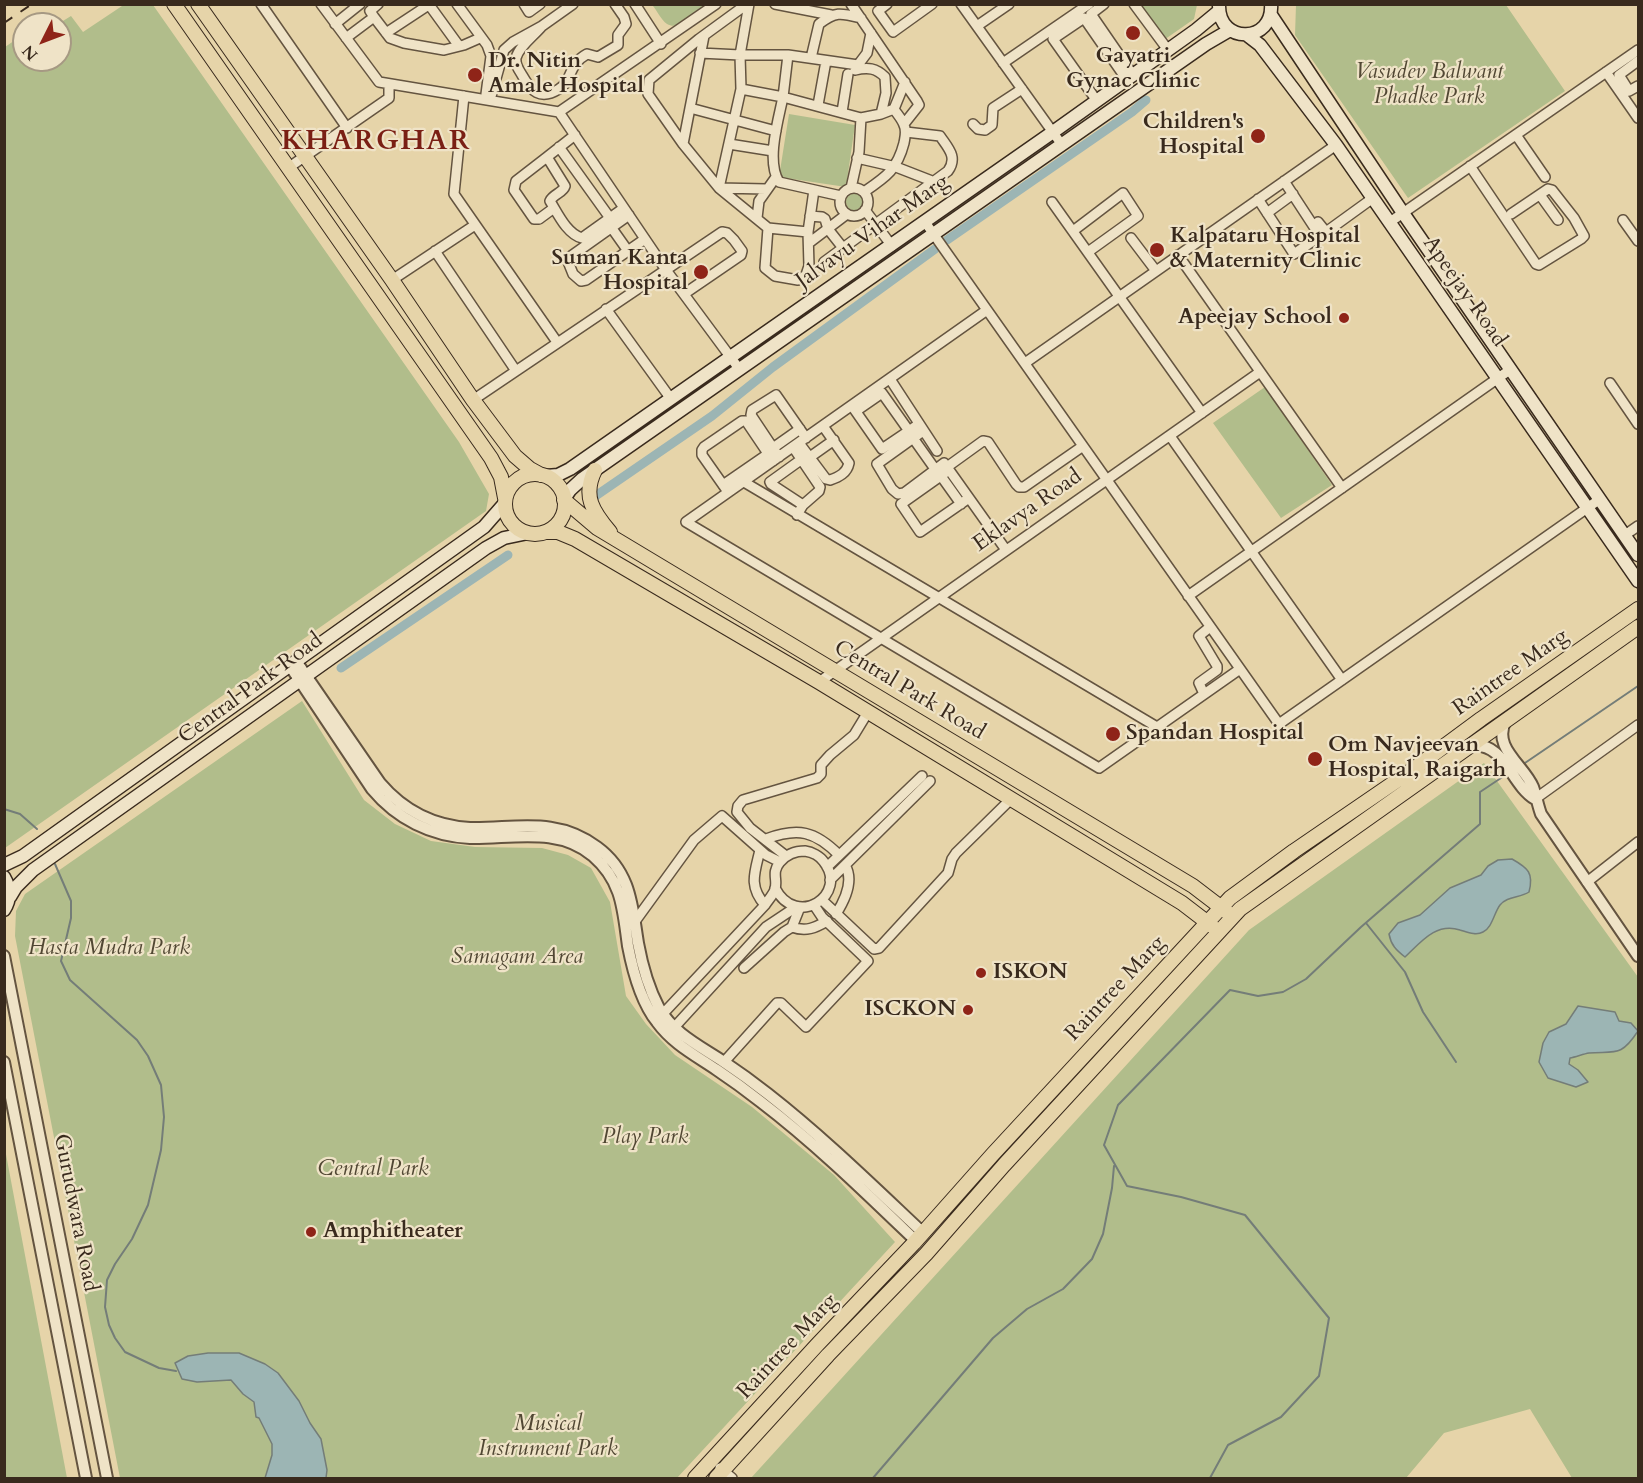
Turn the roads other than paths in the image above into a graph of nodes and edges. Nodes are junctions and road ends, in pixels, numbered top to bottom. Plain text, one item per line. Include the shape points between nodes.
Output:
1 (174, 4) edge
2 (198, 4) edge
3 (261, 4) edge
4 (321, 4) edge
5 (360, 4) edge
6 (378, 4) edge
7 (457, 4) edge
8 (524, 4) edge
9 (540, 4) edge
10 (573, 4) edge
11 (615, 4) edge
12 (635, 4) edge
13 (716, 4) edge
14 (748, 4) edge
15 (775, 4) edge
16 (851, 4) edge
17 (887, 4) edge
18 (933, 4) edge
19 (961, 4) edge
20 (1009, 4) edge
21 (1089, 4) edge
22 (1104, 4) edge
23 (1134, 4) edge
24 (1219, 8) edge
25 (1271, 10) edge
26 (831, 15) junction
27 (374, 17) junction
28 (861, 18) junction
29 (335, 24) junction
30 (542, 26) junction
31 (977, 26) junction
32 (1230, 30) junction
33 (386, 33) junction
34 (871, 33) junction
35 (1246, 35) junction
36 (704, 36) junction
37 (346, 38) junction
38 (480, 38) junction
39 (661, 44) junction
40 (459, 46) junction
41 (1168, 50) junction
42 (700, 53) junction
43 (740, 55) junction
44 (788, 55) junction
45 (1638, 55) edge
46 (811, 58) junction
47 (826, 61) junction
48 (1004, 63) junction
49 (1606, 72) junction
50 (1130, 77) junction
51 (905, 82) junction
52 (389, 84) junction
53 (1638, 86) edge
54 (741, 89) junction
55 (1022, 89) junction
56 (464, 96) junction
57 (783, 97) junction
58 (488, 100) junction
59 (1097, 101) junction
60 (818, 105) junction
61 (690, 108) junction
62 (894, 109) junction
63 (559, 112) junction
64 (842, 112) junction
65 (881, 114) junction
66 (861, 118) junction
67 (1638, 118) edge
68 (735, 119) junction
69 (973, 124) dead end
70 (347, 128) junction
71 (905, 128) junction
72 (776, 131) junction
73 (1053, 132) junction
74 (575, 135) junction
75 (1516, 135) junction
76 (683, 144) junction
77 (729, 144) junction
78 (1062, 145) junction
79 (1336, 145) junction
80 (559, 147) junction
81 (773, 151) junction
82 (547, 156) junction
83 (305, 157) junction
84 (857, 158) junction
85 (1470, 166) junction
86 (896, 167) junction
87 (288, 168) junction
88 (776, 177) junction
89 (1545, 177) dead end
90 (1286, 179) junction
91 (932, 181) junction
92 (720, 188) junction
93 (851, 188) junction
94 (766, 189) junction
95 (814, 190) junction
96 (864, 192) junction
97 (1293, 194) junction
98 (1540, 195) junction
99 (841, 196) junction
100 (1373, 198) junction
101 (1258, 199) junction
102 (1052, 202) dead end
103 (554, 208) junction
104 (626, 211) junction
105 (863, 212) junction
106 (1266, 213) junction
107 (1403, 213) junction
108 (848, 214) junction
109 (1511, 214) dead end
110 (810, 216) junction
111 (757, 218) junction
112 (1558, 220) dead end
113 (1623, 220) dead end
114 (610, 222) junction
115 (925, 222) junction
116 (1390, 222) junction
117 (475, 225) junction
118 (873, 225) junction
119 (768, 228) junction
120 (828, 230) junction
121 (1073, 231) junction
122 (808, 232) junction
123 (936, 237) junction
124 (1131, 238) dead end
125 (645, 239) junction
126 (1638, 241) edge
127 (808, 243) junction
128 (843, 248) junction
129 (889, 248) junction
130 (435, 251) junction
131 (628, 251) junction
132 (1088, 252) junction
133 (1178, 255) junction
134 (824, 262) dead end
135 (666, 270) junction
136 (1156, 271) junction
137 (392, 280) junction
138 (684, 294) junction
139 (1120, 296) junction
140 (606, 309) junction
141 (987, 310) junction
142 (557, 342) junction
143 (730, 357) junction
144 (1024, 363) junction
145 (1511, 369) junction
146 (740, 370) junction
147 (516, 371) junction
148 (1260, 372) junction
149 (1499, 378) junction
150 (890, 379) junction
151 (1610, 383) dead end
152 (671, 399) junction
153 (473, 400) junction
154 (1638, 405) edge
155 (854, 409) junction
156 (1629, 411) junction
157 (1202, 413) junction
158 (1638, 424) edge
159 (823, 426) junction
160 (921, 428) junction
161 (800, 429) junction
162 (911, 434) junction
163 (1170, 436) junction
164 (834, 440) junction
165 (799, 442) junction
166 (1083, 446) junction
167 (773, 455) junction
168 (806, 458) junction
169 (942, 465) junction
170 (595, 470) junction
171 (544, 476) junction
172 (1107, 480) junction
173 (744, 482) junction
174 (1342, 488) junction
175 (725, 489) junction
176 (1600, 499) junction
177 (505, 500) junction
178 (564, 500) junction
179 (965, 501) junction
180 (803, 505) junction
181 (1588, 507) junction
182 (797, 515) junction
183 (1638, 526) edge
184 (546, 532) junction
185 (528, 533) junction
186 (1625, 535) junction
187 (617, 540) junction
188 (1006, 550) junction
189 (1251, 552) junction
190 (1638, 555) edge
191 (1638, 581) edge
192 (1188, 596) junction
193 (939, 598) junction
194 (1638, 609) edge
195 (1210, 627) junction
196 (1638, 627) edge
197 (881, 639) junction
198 (293, 664) junction
199 (1240, 669) junction
200 (835, 671) junction
201 (303, 678) junction
202 (1342, 680) junction
203 (819, 682) junction
204 (1204, 694) junction
205 (868, 712) junction
206 (1506, 720) junction
207 (1638, 725) edge
208 (1157, 727) junction
209 (1472, 746) junction
210 (1508, 761) junction
211 (1535, 798) junction
212 (1011, 799) junction
213 (765, 839) junction
214 (1638, 842) edge
215 (760, 850) junction
216 (839, 855) junction
217 (783, 859) junction
218 (4, 865) edge
219 (845, 865) junction
220 (827, 867) junction
221 (4, 877) edge
222 (830, 880) junction
223 (1587, 882) junction
224 (776, 888) junction
225 (10, 897) junction
226 (818, 902) junction
227 (765, 905) junction
228 (1221, 906) junction
229 (798, 907) junction
230 (4, 910) edge
231 (836, 914) junction
232 (1232, 917) junction
233 (636, 920) junction
234 (827, 921) junction
235 (1207, 921) junction
236 (792, 927) junction
237 (1218, 932) junction
238 (4, 956) edge
239 (1638, 956) edge
240 (744, 968) dead end
241 (659, 1017) junction
242 (671, 1031) junction
243 (4, 1062) edge
244 (724, 1062) junction
245 (920, 1237) junction
246 (712, 1459) junction
247 (723, 1476) edge
248 (86, 1479) edge
249 (107, 1479) edge
250 (695, 1479) edge

1 - 87 main road
2 - 83 main road
3 - 70 street
4 - 29 street
5 - 29 street
6 - 27 street via 370,10
7 - 38 street
8 - 9 street via 529,12
10 - 30 street
11 - 30 street via 626,24 618,35 618,45 598,57 587,54 575,62 565,85 542,94 528,87 515,61 519,50
12 - 39 street
13 - 39 street
14 - 36 street
14 - 43 street
15 - 26 street
16 - 28 street
17 - 18 street via 878,11 893,32
19 - 31 street
20 - 31 street
21 - 48 street
22 - 50 street via 1091,14
23 - 41 street
24 - 32 main road
24 - 41 main road, Jalvayu Vihar Marg
25 - 35 main road via 1262,29
25 - 107 main road, Apeejay Road
26 - 28 street
26 - 46 street via 819,24
27 - 33 street
27 - 37 street
28 - 34 street
29 - 37 street
30 - 58 street via 504,50
31 - 48 street
32 - 35 main road
32 - 78 main road, Jalvayu Vihar Marg
33 - 40 street via 390,38 415,45 444,50
33 - 40 street via 430,6
34 - 47 street via 867,53 858,65
34 - 51 street
35 - 79 main road, Apeejay Road via 1260,45
36 - 42 street
36 - 76 street via 649,80 648,94
37 - 52 street via 379,82
38 - 40 street
38 - 58 street via 490,56
39 - 63 street
41 - 50 main road, Jalvayu Vihar Marg
42 - 43 street
42 - 61 street
43 - 44 street
43 - 54 street
44 - 46 street
44 - 57 street
45 - 49 street
45 - 53 street via 1618,75 1629,91
46 - 47 street
47 - 60 street
48 - 55 street
49 - 67 street
49 - 75 street
50 - 59 main road, Jalvayu Vihar Marg
50 - 59 street via 1084,18 1053,39
51 - 62 street
51 - 71 street via 919,105
52 - 56 street
52 - 70 street via 389,98
54 - 57 street
54 - 68 street
55 - 69 street via 993,108 992,124 985,130
55 - 73 street
56 - 58 street
56 - 117 street via 453,188
57 - 60 street
57 - 72 street
58 - 63 street
59 - 73 main road, Jalvayu Vihar Marg
60 - 64 street
61 - 68 street
61 - 76 street
62 - 65 street
62 - 71 street
63 - 74 street
64 - 65 street via 852,72 867,68 885,77
64 - 66 street
65 - 66 street
66 - 84 street
68 - 72 street
68 - 77 street
70 - 83 street
71 - 86 street
71 - 91 street via 940,136 952,155 948,171
72 - 81 street
73 - 78 street
73 - 115 main road, Jalvayu Vihar Marg
74 - 80 street
74 - 104 street
75 - 85 street
75 - 89 street
76 - 92 street
77 - 81 street
77 - 92 street
78 - 123 main road, Jalvayu Vihar Marg
79 - 90 street
79 - 100 main road, Apeejay Road
80 - 82 street
80 - 114 street
81 - 88 street
82 - 103 street via 565,186 551,198
82 - 103 street via 516,181 514,190 534,219
83 - 87 street
83 - 137 main road
84 - 86 street
84 - 93 street
85 - 98 street via 1539,265 1584,236 1552,190
85 - 107 street
86 - 91 street
86 - 96 street
87 - 177 main road via 491,458 501,477
88 - 94 street
88 - 95 street via 779,182
90 - 97 street
90 - 100 street via 1325,231
90 - 101 street
91 - 118 street
92 - 94 street
92 - 111 street
93 - 96 street
93 - 99 street
94 - 111 street via 759,201
95 - 99 street
95 - 110 street
96 - 105 street via 868,201
97 - 106 street
97 - 106 street via 1320,236 1294,254
98 - 109 street
98 - 112 street
99 - 108 street via 842,208
100 - 116 main road, Apeejay Road
101 - 106 street
101 - 133 street
102 - 121 street
103 - 114 street via 578,237
104 - 114 street
104 - 125 street
105 - 108 street
105 - 118 street
107 - 116 street
107 - 145 main road, Apeejay Road
108 - 120 street
110 - 120 street via 825,219
110 - 122 street
111 - 119 street
113 - 126 street
114 - 131 street
114 - 131 street via 567,259 573,274 581,281 586,280
115 - 123 street
115 - 129 main road, Jalvayu Vihar Marg
116 - 149 main road, Apeejay Road
117 - 130 street
117 - 142 street
118 - 128 street
118 - 129 street
119 - 122 street
119 - 127 street via 765,268 774,276 798,280 806,275
120 - 127 street
120 - 128 street
121 - 132 street
121 - 132 street via 1123,193 1138,216
122 - 127 street
123 - 141 street
123 - 146 main road, Jalvayu Vihar Marg
124 - 136 street
125 - 131 street
125 - 135 street
128 - 134 street
129 - 143 main road, Jalvayu Vihar Marg
130 - 137 street
130 - 147 street
132 - 139 street
133 - 136 street
133 - 148 street
135 - 138 street
135 - 138 street via 722,232 734,240 742,251 740,258
135 - 140 street
136 - 139 street
137 - 153 main road
138 - 143 street
139 - 144 street
139 - 157 street
140 - 142 street
140 - 152 street
141 - 144 street
141 - 150 street
142 - 147 street
143 - 146 street
143 - 152 main road, Jalvayu Vihar Marg
144 - 166 street
145 - 149 street
145 - 176 main road, Apeejay Road
146 - 170 main road, Jalvayu Vihar Marg
147 - 153 street
148 - 157 street, Eklavya Road
148 - 174 street
149 - 174 street
149 - 181 main road, Apeejay Road
150 - 155 street
150 - 160 street
151 - 156 street
152 - 171 main road, Jalvayu Vihar Marg via 564,473
153 - 171 main road via 515,456
154 - 156 street
155 - 159 street
155 - 162 street via 882,449
155 - 162 street via 882,393
156 - 158 street
157 - 163 street, Eklavya Road
159 - 164 street
159 - 165 street
160 - 162 street
160 - 169 street
161 - 165 street
161 - 167 street
161 - 167 street via 776,394 752,410 750,415
162 - 169 street
162 - 169 street via 877,464 892,489 904,493
163 - 172 street, Eklavya Road
163 - 189 street
164 - 168 street
164 - 168 street via 849,463 841,476 826,478
165 - 167 street
165 - 168 street
166 - 169 street via 1024,487 1019,487 988,442 983,441
166 - 172 street
167 - 173 street
167 - 175 street
167 - 175 street via 746,421 733,428 702,450
168 - 180 street via 820,487
168 - 180 street via 770,482
169 - 179 street
169 - 179 street via 901,504 920,532
170 - 178 main road, Jalvayu Vihar Marg via 576,484
170 - 187 main road via 589,497
171 - 177 main road via 529,474 518,479
171 - 178 main road via 560,488
172 - 188 street, Eklavya Road
172 - 192 street
173 - 175 street
173 - 182 street
174 - 189 street
175 - 197 street via 686,522
176 - 181 street
176 - 186 main road, Apeejay Road
177 - 185 main road via 509,520
177 - 198 main road, Central Park Road via 484,527
178 - 184 main road via 559,521
178 - 187 main road, Central Park Road via 588,522
179 - 188 street
180 - 182 street
181 - 191 main road, Apeejay Road
181 - 202 street
182 - 193 street
183 - 186 street
184 - 185 main road
184 - 203 main road, Central Park Road via 575,539
185 - 201 main road, Central Park Road via 504,538 486,548
186 - 190 main road, Apeejay Road
187 - 200 main road, Central Park Road
188 - 193 street, Eklavya Road
189 - 192 street
189 - 202 street
192 - 195 street
193 - 197 street, Eklavya Road
193 - 208 street
194 - 228 main road, Raintree Marg
195 - 199 street
195 - 204 street via 1198,636 1217,666 1199,683
196 - 206 main road, Raintree Marg
197 - 200 street, Eklavya Road
197 - 208 street via 1099,768
198 - 201 street
198 - 218 main road, Central Park Road via 23,856
199 - 202 street via 1279,724
199 - 204 street
200 - 203 street, Eklavya Road
200 - 228 main road, Central Park Road
201 - 225 main road, Central Park Road via 33,870
201 - 233 street via 380,783 403,805 450,825 541,826 589,841 621,875 631,895
201 - 241 street via 372,789 387,806 409,821 458,837 550,838 592,856 621,898 634,969 645,1002
203 - 205 main road, Central Park Road
204 - 208 street
205 - 212 main road, Central Park Road
205 - 213 street via 854,735 821,765 818,778 743,800 738,806 737,812 750,828
206 - 209 main road, Raintree Marg
206 - 210 street via 1502,737
207 - 211 street
209 - 210 street via 1492,749
209 - 232 main road, Raintree Marg
210 - 211 street via 1533,787
211 - 223 street via 1550,829
212 - 231 street via 956,853 948,873 879,948 874,949
212 - 235 main road, Central Park Road
213 - 216 street via 800,831 827,843
213 - 217 street
214 - 223 street
215 - 217 street
215 - 227 street via 754,886
215 - 233 street via 722,816 694,840
216 - 219 street via 926,779
216 - 220 street
217 - 220 street via 804,851 821,858
217 - 224 street via 776,870
219 - 222 street
219 - 231 street via 849,871 848,884
220 - 222 street
221 - 225 main road
222 - 226 street via 828,892
223 - 239 street
224 - 227 street
224 - 229 street via 780,897
225 - 230 main road, Central Park Road
226 - 229 street
226 - 231 street
226 - 234 street
227 - 241 street
228 - 232 main road, Central Park Road
228 - 235 main road, Raintree Marg
229 - 236 street
229 - 242 street via 766,927
232 - 237 main road, Raintree Marg
233 - 241 street via 638,943
234 - 236 street via 813,929
234 - 244 street via 868,961 806,1027 777,1003
235 - 237 main road, Central Park Road
235 - 245 main road, Raintree Marg
236 - 240 street
237 - 247 main road, Raintree Marg via 926,1254 828,1355
238 - 249 street, Gurudwara Road
241 - 242 street
242 - 244 street
242 - 245 street via 684,1050 741,1086
243 - 248 street, Gurudwara Road
244 - 245 street via 792,1113
245 - 246 main road, Raintree Marg
246 - 247 street
246 - 250 main road, Raintree Marg

